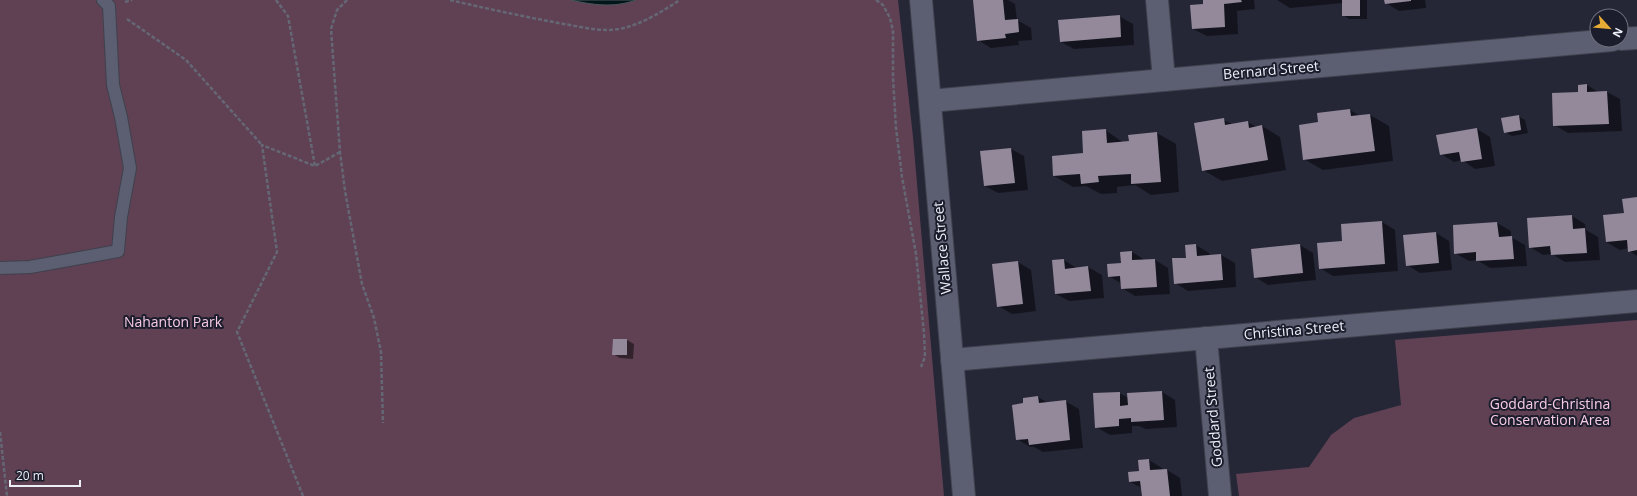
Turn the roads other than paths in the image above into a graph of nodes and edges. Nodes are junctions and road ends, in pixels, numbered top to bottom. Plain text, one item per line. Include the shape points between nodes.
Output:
1 (921, 0) edge
2 (1157, 0) edge
3 (106, 3) edge
4 (1589, 42) edge
5 (1164, 80) junction
6 (930, 101) junction
7 (0, 268) edge
8 (1637, 301) edge
9 (1206, 338) junction
10 (952, 360) junction
11 (964, 496) edge
12 (1220, 496) edge

1 - 6 street, Wallace Street
2 - 5 street
3 - 7 lane via 113,85 130,168 121,216 118,251 30,267
4 - 5 street, Bernard Street
5 - 6 street, Bernard Street
6 - 10 street, Wallace Street
8 - 9 street, Christina Street
9 - 10 street, Christina Street
9 - 12 street, Goddard Street
10 - 11 street, Wallace Street

